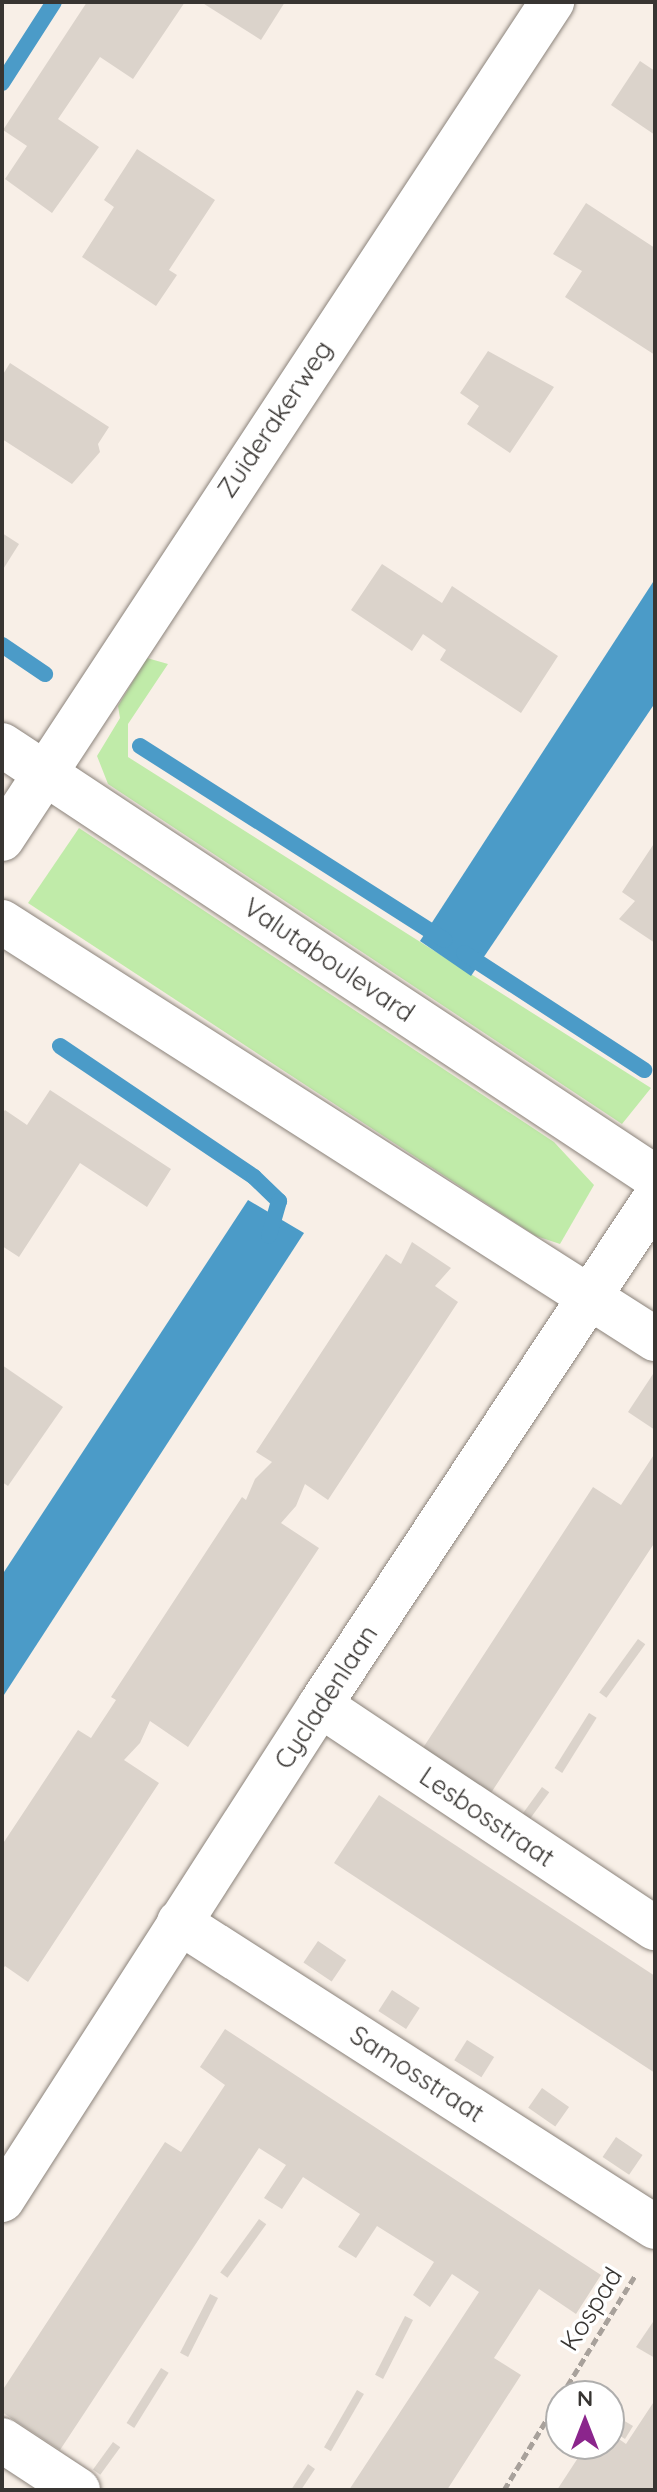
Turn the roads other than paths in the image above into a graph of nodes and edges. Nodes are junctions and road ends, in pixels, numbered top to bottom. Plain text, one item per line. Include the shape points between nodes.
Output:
1 (552, 2) edge
2 (2, 745) edge
3 (42, 771) junction
4 (2, 839) edge
5 (2, 922) edge
6 (655, 1177) edge
7 (655, 1198) edge
8 (590, 1298) junction
9 (655, 1339) edge
10 (320, 1705) junction
11 (179, 1922) junction
12 (655, 1928) edge
13 (2, 2200) edge
14 (655, 2227) edge
15 (2, 2440) edge
16 (78, 2490) edge

1 - 3 street, Zuiderakerweg
2 - 3 street, Valutaboulevard
3 - 4 street, Zuiderakerweg
3 - 6 street, Valutaboulevard
5 - 8 street
7 - 8 street, Cycladenlaan
8 - 9 street
8 - 10 street, Cycladenlaan
10 - 11 street, Cycladenlaan
10 - 12 street, Lesbosstraat
11 - 13 street, Cycladenlaan
11 - 14 street, Samosstraat
15 - 16 street

